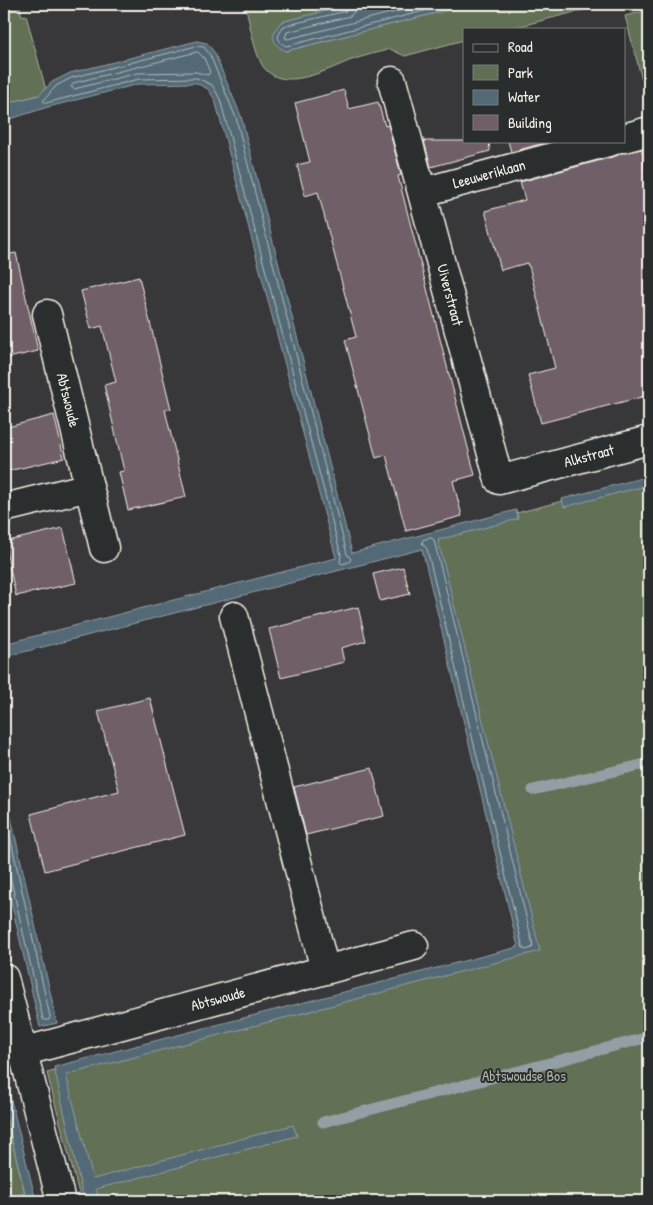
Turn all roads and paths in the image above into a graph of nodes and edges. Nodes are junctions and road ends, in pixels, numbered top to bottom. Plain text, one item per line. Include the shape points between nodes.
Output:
1 (392, 81) dead end
2 (649, 131) edge
3 (626, 137) edge
4 (608, 142) edge
5 (423, 192) junction
6 (47, 314) dead end
7 (649, 440) edge
8 (529, 472) joint
9 (89, 487) junction
10 (4, 508) edge
11 (104, 548) dead end
12 (234, 616) dead end
13 (414, 946) dead end
14 (325, 970) junction
15 (4, 978) edge
16 (22, 1052) junction
17 (61, 1201) edge

1 - 5 street, Uiverstraat
2 - 3 street
4 - 5 street, Leeuweriklaan
5 - 8 street, Uiverstraat via 499,480
6 - 9 street, Abtswoude
7 - 8 street, Alkstraat
9 - 10 street
9 - 11 street, Abtswoude
12 - 14 street
13 - 14 street, Abtswoude
14 - 16 street, Abtswoude
15 - 16 street
16 - 17 street

